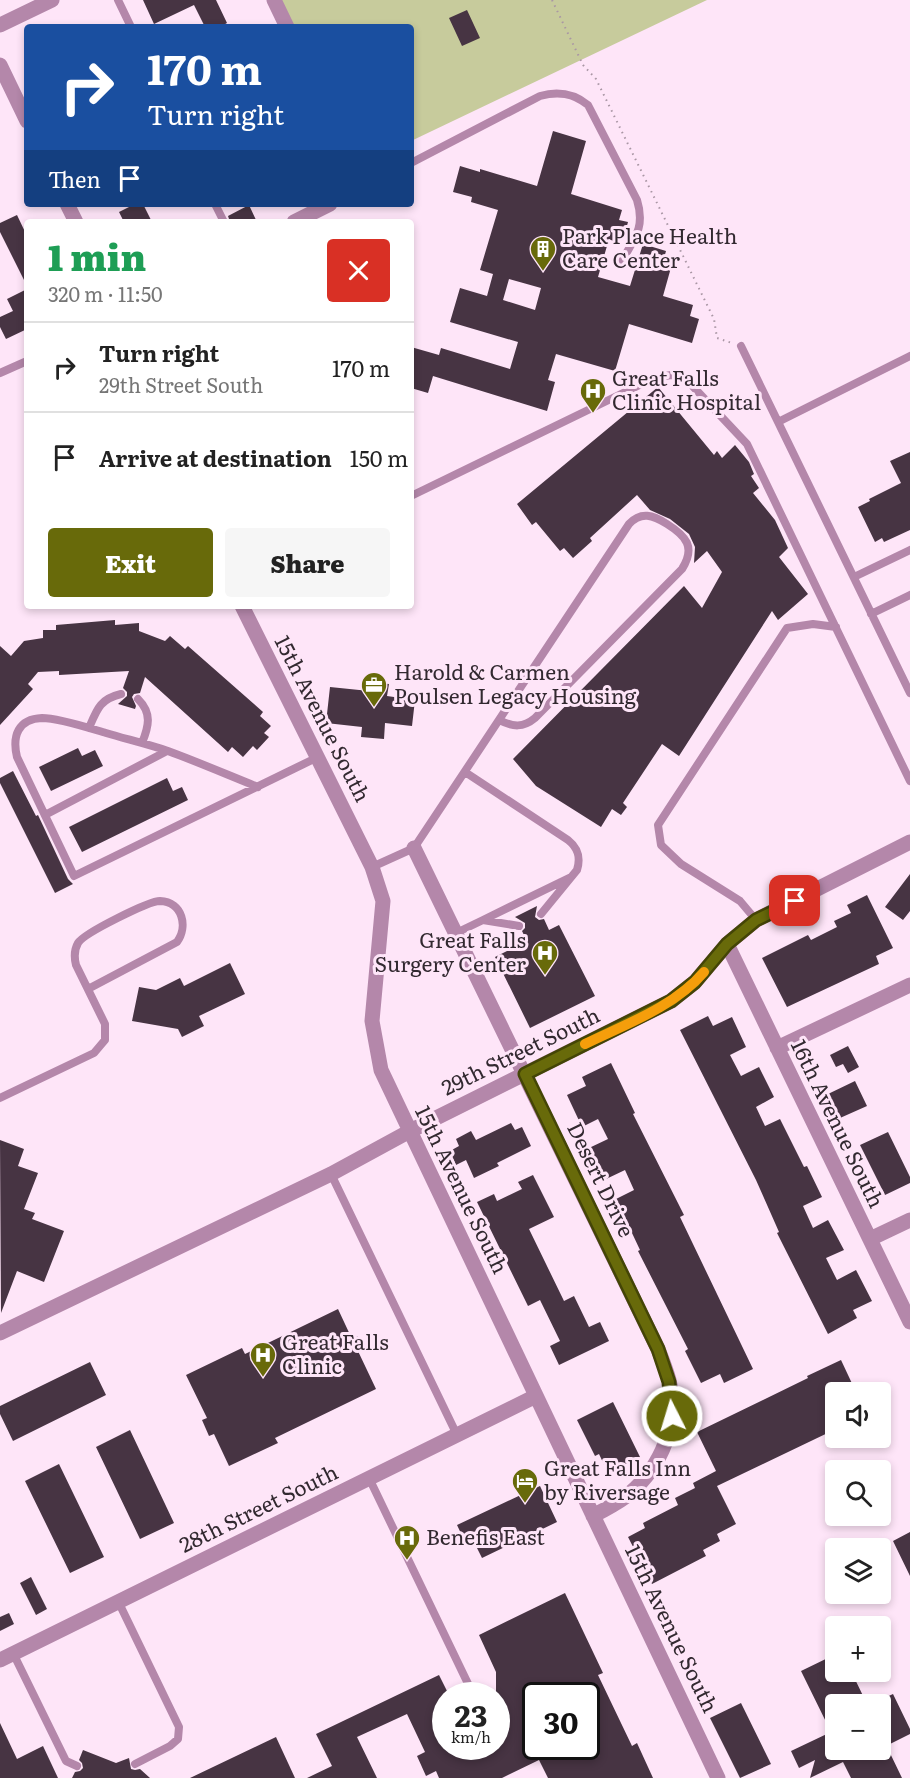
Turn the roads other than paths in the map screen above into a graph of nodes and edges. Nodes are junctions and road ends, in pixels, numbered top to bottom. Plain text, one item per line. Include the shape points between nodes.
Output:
1 (52, 0) edge
2 (118, 0) edge
3 (274, 0) edge
4 (130, 24) edge
5 (286, 24) edge
6 (0, 25) edge
7 (0, 65) edge
8 (24, 115) edge
9 (414, 161) edge
10 (324, 207) edge
11 (300, 219) edge
12 (620, 264) dead end
13 (741, 346) road end
14 (910, 356) edge
15 (24, 363) edge
16 (0, 373) edge
17 (778, 422) junction
18 (414, 495) edge
19 (910, 550) edge
20 (854, 577) junction
21 (910, 595) edge
22 (244, 609) edge
23 (872, 614) junction
24 (836, 627) junction
25 (910, 693) edge
26 (121, 694) dead end
27 (138, 699) dead end
28 (499, 720) junction
29 (88, 728) junction
30 (142, 743) junction
31 (167, 751) junction
32 (318, 757) junction
33 (465, 772) junction
34 (910, 781) edge
35 (258, 787) junction
36 (45, 815) junction
37 (910, 842) edge
38 (414, 849) junction
39 (372, 867) junction
40 (572, 877) junction
41 (542, 914) dead end
42 (483, 920) junction
43 (756, 920) junction
44 (519, 926) dead end
45 (456, 933) junction
46 (727, 944) junction
47 (910, 985) edge
48 (88, 989) junction
49 (777, 1048) junction
50 (525, 1074) junction
51 (0, 1098) edge
52 (410, 1131) junction
53 (331, 1174) junction
54 (910, 1220) edge
55 (870, 1239) junction
56 (910, 1322) edge
57 (0, 1333) edge
58 (536, 1396) junction
59 (457, 1435) junction
60 (369, 1478) junction
61 (593, 1516) junction
62 (118, 1602) junction
63 (7, 1656) edge
64 (467, 1682) edge
65 (135, 1764) dead end
66 (77, 1766) dead end
67 (718, 1778) edge

1 - 6 street
2 - 4 lane
3 - 5 street
7 - 8 street
9 - 12 lane via 540,96 559,93 575,97 588,105 641,214 640,226
10 - 11 street
13 - 17 lane
14 - 17 lane
15 - 16 lane
17 - 20 lane
18 - 24 lane via 654,378 684,377 747,444
19 - 20 lane
20 - 23 lane
21 - 23 lane
22 - 32 street, 15th Avenue South
23 - 25 lane
24 - 34 lane
24 - 43 lane via 813,624 787,628 658,825 660,845 681,864 741,901
26 - 29 lane via 102,703
27 - 30 lane via 149,722
28 - 28 lane via 633,519 650,515 681,532 688,555 682,569 535,718 521,726
28 - 33 lane
29 - 30 lane
29 - 36 lane via 43,718 22,726 15,735 17,757
30 - 31 lane
31 - 35 lane
31 - 36 lane
32 - 35 lane
32 - 39 street, 15th Avenue South
33 - 38 lane
33 - 40 lane via 573,844 579,863
35 - 36 lane via 74,876
37 - 43 street, 29th Street South
38 - 39 lane
38 - 45 street, Desert Drive
39 - 52 street, 15th Avenue South via 383,901 372,1021 381,1070
40 - 41 lane
40 - 42 lane
42 - 44 lane
42 - 45 lane
43 - 46 street, 29th Street South
45 - 50 street, Desert Drive
46 - 49 street, 16th Avenue South
46 - 50 street, 29th Street South via 695,982 671,1001
47 - 49 street
48 - 48 lane via 74,960 82,938 152,902 165,902 177,909 184,926 177,942
48 - 51 lane via 105,1024 102,1045 94,1053
49 - 55 street, 16th Avenue South
50 - 52 street, 29th Street South
50 - 61 street, Desert Drive via 658,1349 669,1382 672,1416 664,1449 629,1494
52 - 53 street, 29th Street South
52 - 58 street, 15th Avenue South
53 - 57 street, 29th Street South
53 - 59 lane
54 - 55 street
55 - 56 street, 16th Avenue South
58 - 59 street, 28th Street South
58 - 61 street, 15th Avenue South
59 - 60 street, 28th Street South
60 - 62 street, 28th Street South
60 - 64 lane
61 - 67 street, 15th Avenue South
62 - 63 street, 28th Street South
62 - 65 lane via 179,1727 178,1739 170,1746
63 - 66 lane via 66,1761

